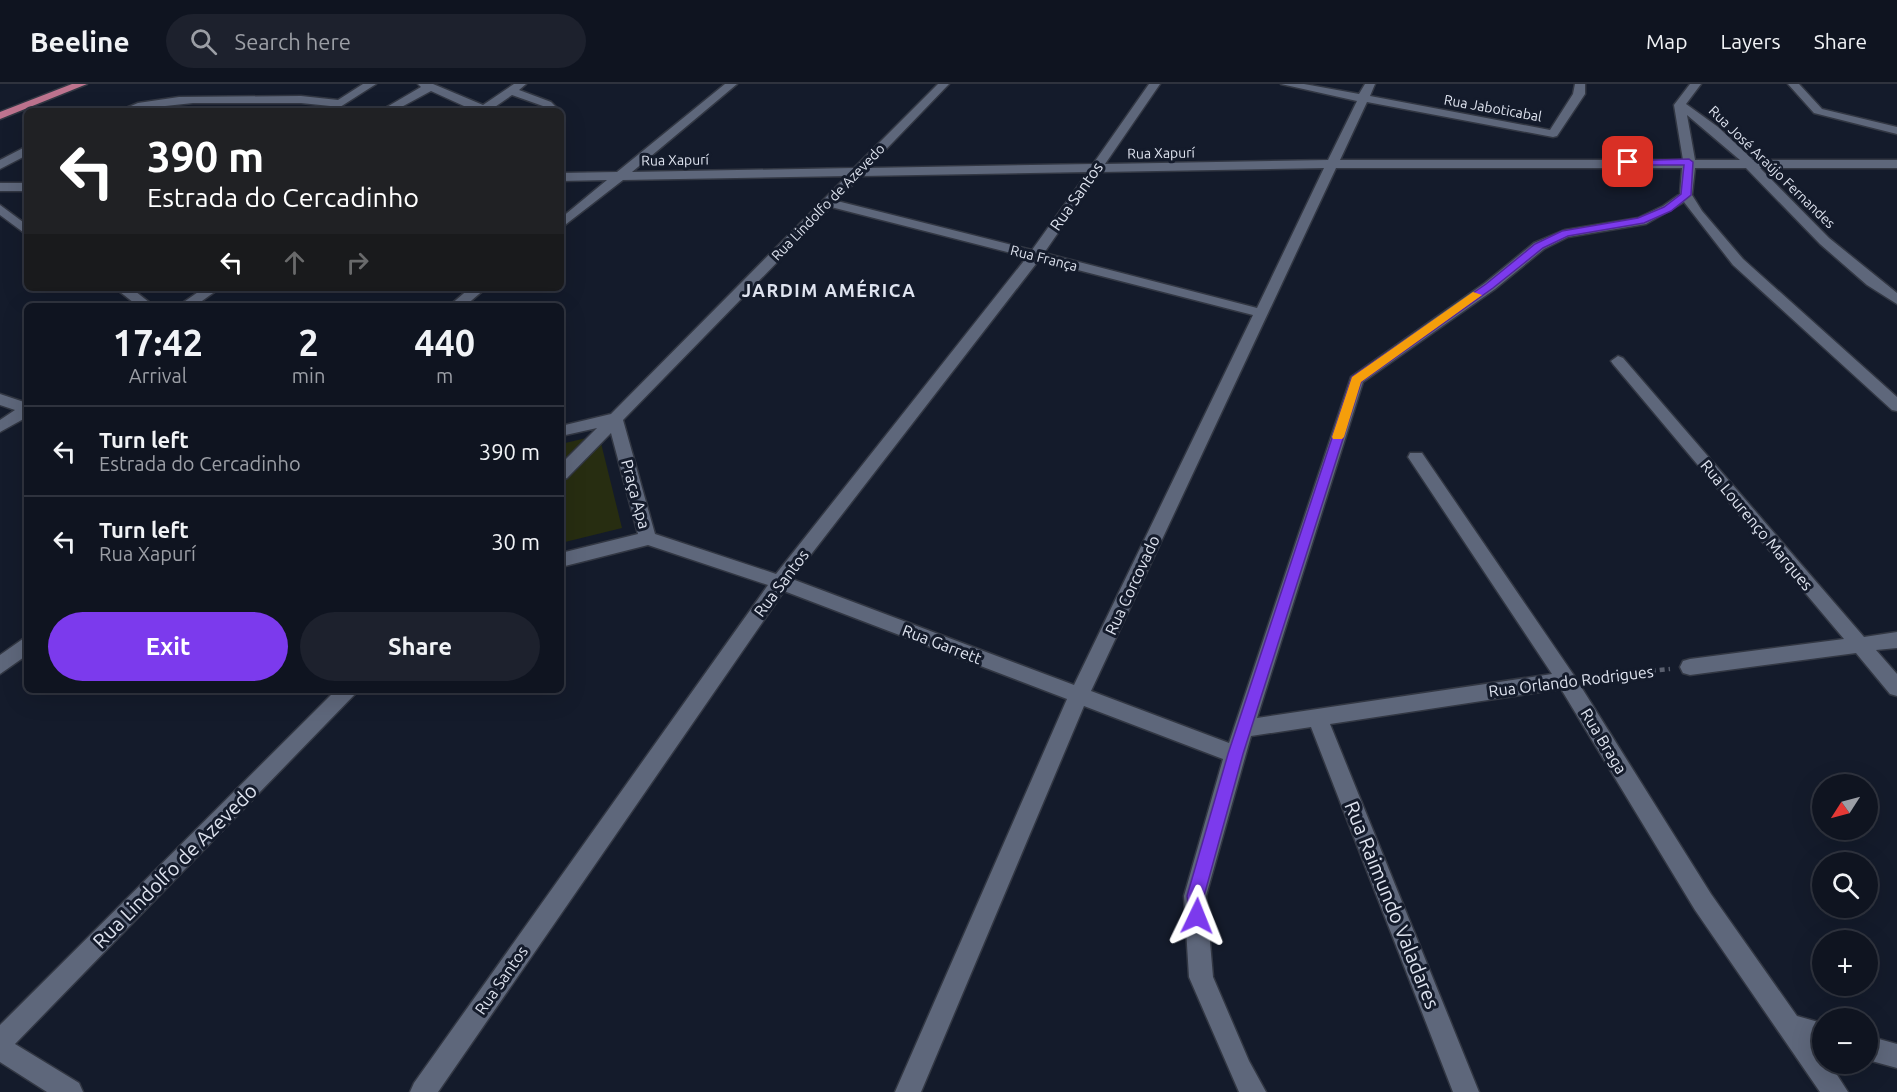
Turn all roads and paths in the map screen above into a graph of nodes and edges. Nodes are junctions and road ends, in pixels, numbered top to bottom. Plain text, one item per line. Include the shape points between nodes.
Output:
1 (55, 84) edge
2 (82, 84) edge
3 (226, 84) edge
4 (371, 84) edge
5 (732, 84) edge
6 (944, 84) edge
7 (1155, 84) edge
8 (1286, 84) edge
9 (1580, 84) edge
10 (1696, 84) edge
11 (1792, 84) edge
12 (427, 85) edge
13 (516, 87) edge
14 (1367, 92) edge
15 (0, 105) edge
16 (1680, 105) junction
17 (219, 106) edge
18 (27, 108) edge
19 (132, 108) edge
20 (391, 108) edge
21 (478, 108) edge
22 (485, 108) edge
23 (551, 108) edge
24 (24, 109) edge
25 (0, 116) edge
26 (1897, 131) edge
27 (1560, 148) junction
28 (24, 152) edge
29 (1689, 162) junction
30 (1750, 163) junction
31 (1331, 164) junction
32 (1897, 164) edge
33 (0, 165) edge
34 (1095, 169) junction
35 (855, 173) junction
36 (621, 176) junction
37 (564, 177) edge
38 (0, 187) edge
39 (24, 187) edge
40 (1686, 195) junction
41 (827, 202) junction
42 (0, 209) edge
43 (564, 222) edge
44 (24, 229) edge
45 (1035, 256) junction
46 (126, 291) edge
47 (208, 291) edge
48 (475, 291) edge
49 (1897, 300) edge
50 (144, 303) edge
51 (190, 303) edge
52 (460, 303) edge
53 (1261, 313) junction
54 (1618, 361) dead end
55 (0, 399) edge
56 (1897, 406) edge
57 (24, 409) edge
58 (24, 412) edge
59 (615, 418) junction
60 (0, 428) edge
61 (564, 429) edge
62 (1416, 457) dead end
63 (564, 471) edge
64 (648, 538) junction
65 (564, 559) edge
66 (780, 582) junction
67 (1897, 640) edge
68 (24, 646) edge
69 (1861, 646) junction
70 (0, 666) edge
71 (1690, 667) joint
72 (1566, 680) junction
73 (1897, 688) edge
74 (346, 693) edge
75 (1079, 695) junction
76 (1318, 718) junction
77 (1245, 728) junction
78 (1235, 754) junction
79 (1789, 1026) junction
80 (1812, 1032) edge
81 (0, 1042) edge
82 (0, 1048) edge
83 (1878, 1051) edge
84 (1897, 1056) edge
85 (70, 1092) edge
86 (423, 1092) edge
87 (908, 1092) edge
88 (1253, 1092) edge
89 (1466, 1092) edge
90 (1834, 1092) edge

1 - 15 main road
2 - 18 main road
3 - 17 street
4 - 17 street via 340,104 317,99
5 - 36 street
6 - 35 street, Rua Lindolfo de Azevedo
7 - 34 street, Rua Santos
8 - 14 street, Rua Jaboticabal
9 - 27 street
10 - 16 street
11 - 26 street via 1818,111
12 - 20 street
12 - 21 street
13 - 22 street
13 - 23 street
14 - 27 street, Rua Jaboticabal
14 - 31 street, Rua Corcovado
16 - 29 street
16 - 30 street, Rua José Araújo Fernandes via 1702,118
17 - 19 street via 186,98
24 - 25 main road
27 - 29 street, Rua Xapurí
27 - 31 street, Rua Xapurí
28 - 33 street
29 - 30 street, Rua Xapurí
29 - 40 street
30 - 32 street, Rua Xapurí
30 - 49 street, Rua José Araújo Fernandes via 1803,220
31 - 34 street, Rua Xapurí
31 - 53 street, Rua Corcovado
34 - 35 street, Rua Xapurí
34 - 45 street, Rua Santos
35 - 36 street, Rua Xapurí
35 - 41 street, Rua Lindolfo de Azevedo
36 - 37 street, Rua Xapurí
36 - 43 street
38 - 39 street
40 - 56 street via 1738,262
40 - 77 street via 1641,221 1565,234 1539,246 1490,286 1356,380
41 - 45 street, Rua França
41 - 59 street, Rua Lindolfo de Azevedo
42 - 44 street
45 - 53 street, Rua França
45 - 66 street, Rua Santos
46 - 50 street
47 - 51 street
48 - 52 street
53 - 75 street, Rua Corcovado
54 - 69 street, Rua Lourenço Marques
55 - 57 street
58 - 60 street
59 - 61 street
59 - 63 street, Rua Lindolfo de Azevedo
59 - 64 street, Praça Apa
62 - 72 street, Rua Braga
64 - 65 street, Praça Apa
64 - 66 street, Rua Garrett
66 - 75 street, Rua Garrett
66 - 86 street, Rua Santos
67 - 69 street
68 - 70 street
69 - 71 street
69 - 73 street, Rua Lourenço Marques
71 - 72 path, Rua Orlando Rodrigues
72 - 76 street, Rua Orlando Rodrigues
72 - 79 street, Rua Braga via 1703,902
74 - 81 street, Rua Lindolfo de Azevedo
75 - 78 street, Rua Garrett
75 - 87 street, Rua Corcovado
76 - 77 street, Rua Orlando Rodrigues
76 - 89 street, Rua Raimundo Valadares
77 - 78 street
78 - 88 street via 1195,896 1201,977
79 - 80 street
79 - 90 street, Rua Braga
82 - 85 street
83 - 84 street

